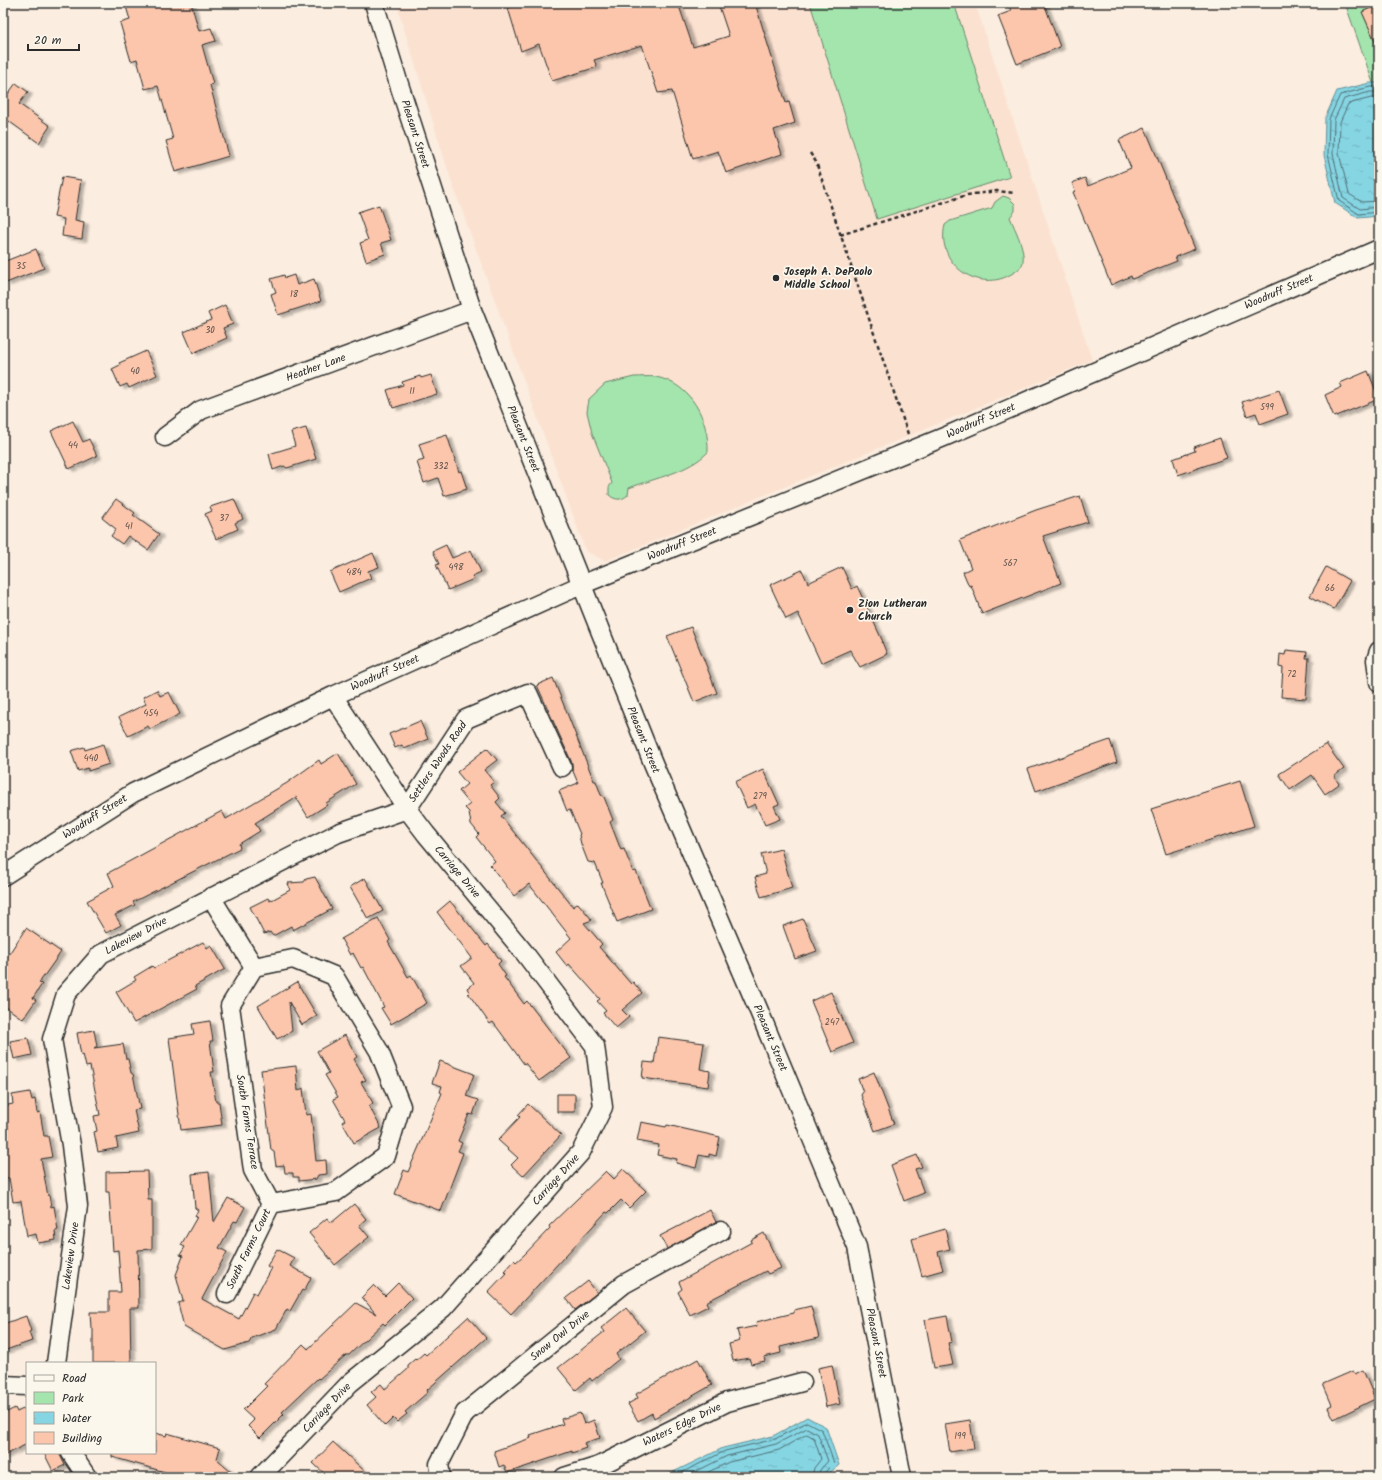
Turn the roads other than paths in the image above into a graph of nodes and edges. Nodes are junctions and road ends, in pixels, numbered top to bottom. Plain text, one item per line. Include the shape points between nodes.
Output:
1 (374, 3) edge
2 (1379, 249) edge
3 (472, 310) junction
4 (165, 437) dead end
5 (581, 585) junction
6 (1379, 651) edge
7 (1379, 682) edge
8 (333, 696) junction
9 (562, 767) dead end
10 (407, 809) junction
11 (3, 876) edge
12 (211, 897) junction
13 (254, 967) junction
14 (271, 1204) junction
15 (721, 1232) dead end
16 (227, 1294) dead end
17 (56, 1362) edge
18 (802, 1382) dead end
19 (3, 1384) edge
20 (26, 1386) edge
21 (72, 1454) edge
22 (271, 1473) edge
23 (87, 1477) edge
24 (441, 1477) edge
25 (564, 1477) edge
26 (902, 1477) edge

1 - 3 street, Pleasant Street
2 - 5 street, Woodruff Street via 913,449
3 - 4 street, Heather Lane via 201,410
3 - 5 street, Pleasant Street
5 - 8 street, Woodruff Street
5 - 26 street, Pleasant Street via 653,763 857,1247
6 - 7 street via 1376,660
8 - 10 street, Carriage Drive
8 - 11 street, Woodruff Street via 134,793
9 - 10 street, Settlers Woods Road via 528,693 466,719
10 - 12 street, Lakeview Drive via 338,833
10 - 22 street, Carriage Drive via 523,951 595,1046 603,1107 581,1152 443,1308 350,1383
12 - 13 street
12 - 17 street, Lakeview Drive via 101,954 66,994 52,1039 71,1145 78,1206
13 - 14 street, South Farms Terrace via 230,1006 253,1170
13 - 14 street via 293,959 334,976 379,1051 402,1106 386,1156 336,1192
14 - 16 street, South Farms Court
15 - 24 street, Snow Owl Drive via 624,1284 465,1413 439,1464
18 - 25 street, Waters Edge Drive via 727,1402 599,1466
19 - 20 street
21 - 23 street

